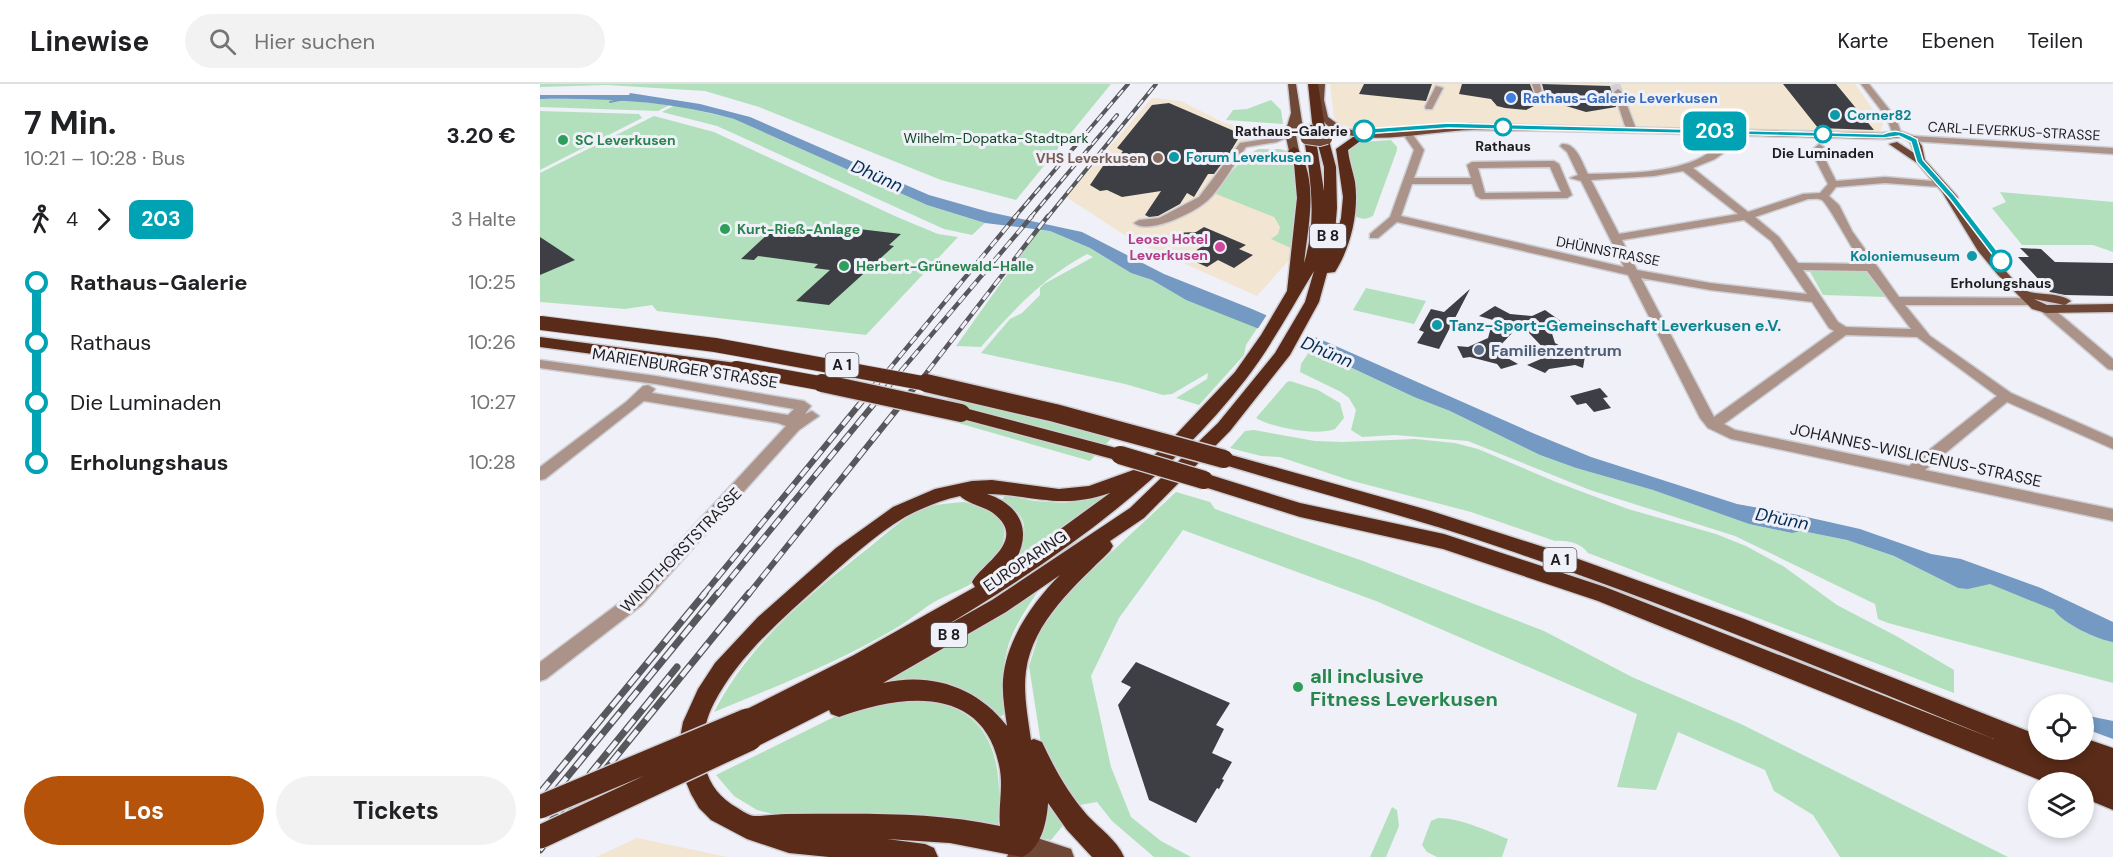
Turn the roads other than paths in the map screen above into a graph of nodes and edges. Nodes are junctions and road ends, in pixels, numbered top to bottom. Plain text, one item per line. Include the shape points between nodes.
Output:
1 (1312, 84) edge
2 (1321, 84) edge
3 (1536, 84) edge
4 (1294, 85) edge
5 (1866, 85) edge
6 (1439, 88) dead end
7 (1618, 92) tunnel mouth
8 (1541, 100) dead end
9 (1430, 106) dead end
10 (1325, 119) junction
11 (1892, 123) junction
12 (1631, 129) junction
13 (1531, 130) junction
14 (1415, 132) junction
15 (1896, 133) junction
16 (1353, 135) junction
17 (1871, 138) junction
18 (1914, 141) junction
19 (1298, 142) junction
20 (1891, 142) junction
21 (1333, 144) junction
22 (1565, 146) dead end
23 (1726, 147) dead end
24 (1819, 147) dead end
25 (1241, 149) junction
26 (2113, 151) edge
27 (1920, 161) junction
28 (1685, 166) junction
29 (1560, 178) junction
30 (1583, 178) junction
31 (1408, 181) junction
32 (1477, 181) junction
33 (1833, 184) junction
34 (1943, 188) junction
35 (1823, 195) junction
36 (1748, 216) junction
37 (1395, 218) junction
38 (1139, 222) dead end
39 (1374, 236) dead end
40 (1614, 238) junction
41 (1795, 266) junction
42 (1870, 268) junction
43 (1632, 272) junction
44 (1294, 291) junction
45 (2031, 297) junction
46 (1817, 299) junction
47 (1895, 301) junction
48 (2113, 302) edge
49 (1312, 303) junction
50 (2050, 305) junction
51 (2113, 308) edge
52 (540, 323) edge
53 (1842, 331) junction
54 (1919, 333) junction
55 (540, 342) edge
56 (540, 364) edge
57 (2113, 366) edge
58 (656, 380) junction
59 (642, 396) junction
60 (2006, 396) junction
61 (812, 416) dead end
62 (792, 424) junction
63 (1713, 424) junction
64 (2113, 444) edge
65 (1150, 470) junction
66 (1913, 471) junction
67 (540, 475) edge
68 (946, 493) junction
69 (1137, 513) junction
70 (2113, 515) edge
71 (920, 632) junction
72 (540, 673) edge
73 (1887, 685) junction
74 (749, 729) junction
75 (1019, 729) junction
76 (2028, 732) edge
77 (2028, 742) edge
78 (2094, 752) edge
79 (2113, 759) edge
80 (2071, 760) edge
81 (2048, 772) edge
82 (2113, 777) edge
83 (594, 783) junction
84 (2094, 790) edge
85 (540, 797) edge
86 (2113, 798) edge
87 (540, 807) edge
88 (755, 828) junction
89 (540, 837) edge
90 (1020, 850) edge
91 (925, 857) edge
92 (1063, 857) edge
93 (1111, 857) edge

1 - 49 highway, EUROPARING / B 8 via 1330,167 1331,208 1327,249
2 - 10 main road
3 - 8 street
4 - 19 main road, EUROPARING
4 - 44 highway, EUROPARING / B 8 via 1316,166 1320,207 1311,262
5 - 11 street
6 - 9 street
7 - 12 street
10 - 16 main road
10 - 21 main road
11 - 15 street
11 - 17 main road
12 - 13 main road
12 - 17 main road
13 - 14 main road
13 - 14 main road via 1471,127
13 - 17 main road via 1559,135
14 - 16 main road
14 - 31 street via 1419,150
15 - 18 main road
15 - 20 main road
16 - 21 main road
16 - 21 highway via 1345,146
17 - 20 main road
17 - 20 main road
18 - 20 main road via 1907,146
18 - 26 street, CARL-LEVERKUS-STRASSE
18 - 27 main road
19 - 21 main road, bridge
19 - 25 street
19 - 25 street via 1249,142
19 - 44 highway via 1303,216
20 - 27 main road
21 - 49 highway via 1349,187 1349,218 1334,263
22 - 30 street
23 - 28 street via 1706,160
24 - 33 street via 1816,151
25 - 38 street via 1203,199 1162,221
27 - 34 main road
28 - 30 street
28 - 36 street
29 - 30 street
29 - 32 street via 1554,164 1472,165
29 - 32 street via 1567,195 1481,196
30 - 40 street
31 - 32 street
31 - 37 street
33 - 34 street via 1885,180
33 - 35 street
34 - 45 main road
35 - 36 street via 1807,196
35 - 42 street via 1834,205
36 - 40 street
36 - 41 street via 1775,239
37 - 39 street
37 - 43 street, DHÜNNSTRASSE
40 - 43 street
41 - 42 street
41 - 46 street
42 - 47 street
43 - 46 street, DHÜNNSTRASSE
43 - 63 street
44 - 65 highway, EUROPARING / B 8 via 1285,311 1238,380
45 - 47 street
45 - 50 main road
46 - 53 street via 1833,326
47 - 54 street
48 - 50 main road
49 - 69 highway, EUROPARING / B 8 via 1282,355 1224,427
50 - 51 main road
50 - 57 street
52 - 73 highway, A 1, bridge via 734,347 864,369 1066,415 1438,520 1550,556
53 - 54 street
53 - 63 street
54 - 60 street
55 - 81 highway, A 1, bridge via 682,360 859,390 1048,435 1300,510 1444,542 1605,595
56 - 58 street, MARIENBURGER STRASSE
58 - 59 street
58 - 62 street, MARIENBURGER STRASSE via 804,406
59 - 62 street
59 - 67 street
60 - 64 street
60 - 66 street
61 - 62 street, WINDTHORSTSTRASSE
62 - 72 street, WINDTHORSTSTRASSE via 636,600
63 - 66 street, JOHANNES-WISLICENUS-STRASSE via 1731,434 1893,470
65 - 68 highway via 1083,494 1052,495 992,487
65 - 71 highway, EUROPARING / B 8 via 1046,553
66 - 70 street, JOHANNES-WISLICENUS-STRASSE
68 - 71 highway via 989,499 1005,510 1014,524 1014,540 1007,558 995,572 950,602
68 - 88 highway via 893,516 825,568 772,616 712,686 693,730 691,765 703,795 721,812
69 - 74 highway, EUROPARING / B 8 via 999,606 885,671
69 - 75 highway via 1052,595 1032,624 1014,680
71 - 74 highway, EUROPARING / B 8
73 - 76 highway
73 - 77 highway, A 1
74 - 83 highway, EUROPARING / B 8, bridge
74 - 89 highway, EUROPARING / B 8, bridge
74 - 90 highway via 801,725 872,694 918,688 955,696 988,718 1001,737 1011,762 1013,833
75 - 90 highway via 1018,739 1036,805 1035,823
75 - 93 highway via 1028,735 1045,779 1074,822
78 - 79 highway
80 - 82 highway
83 - 85 highway, bridge
83 - 87 highway, EUROPARING / B 8, bridge
84 - 86 highway
88 - 90 highway via 937,827 985,833
88 - 91 highway via 777,838
90 - 92 main road

